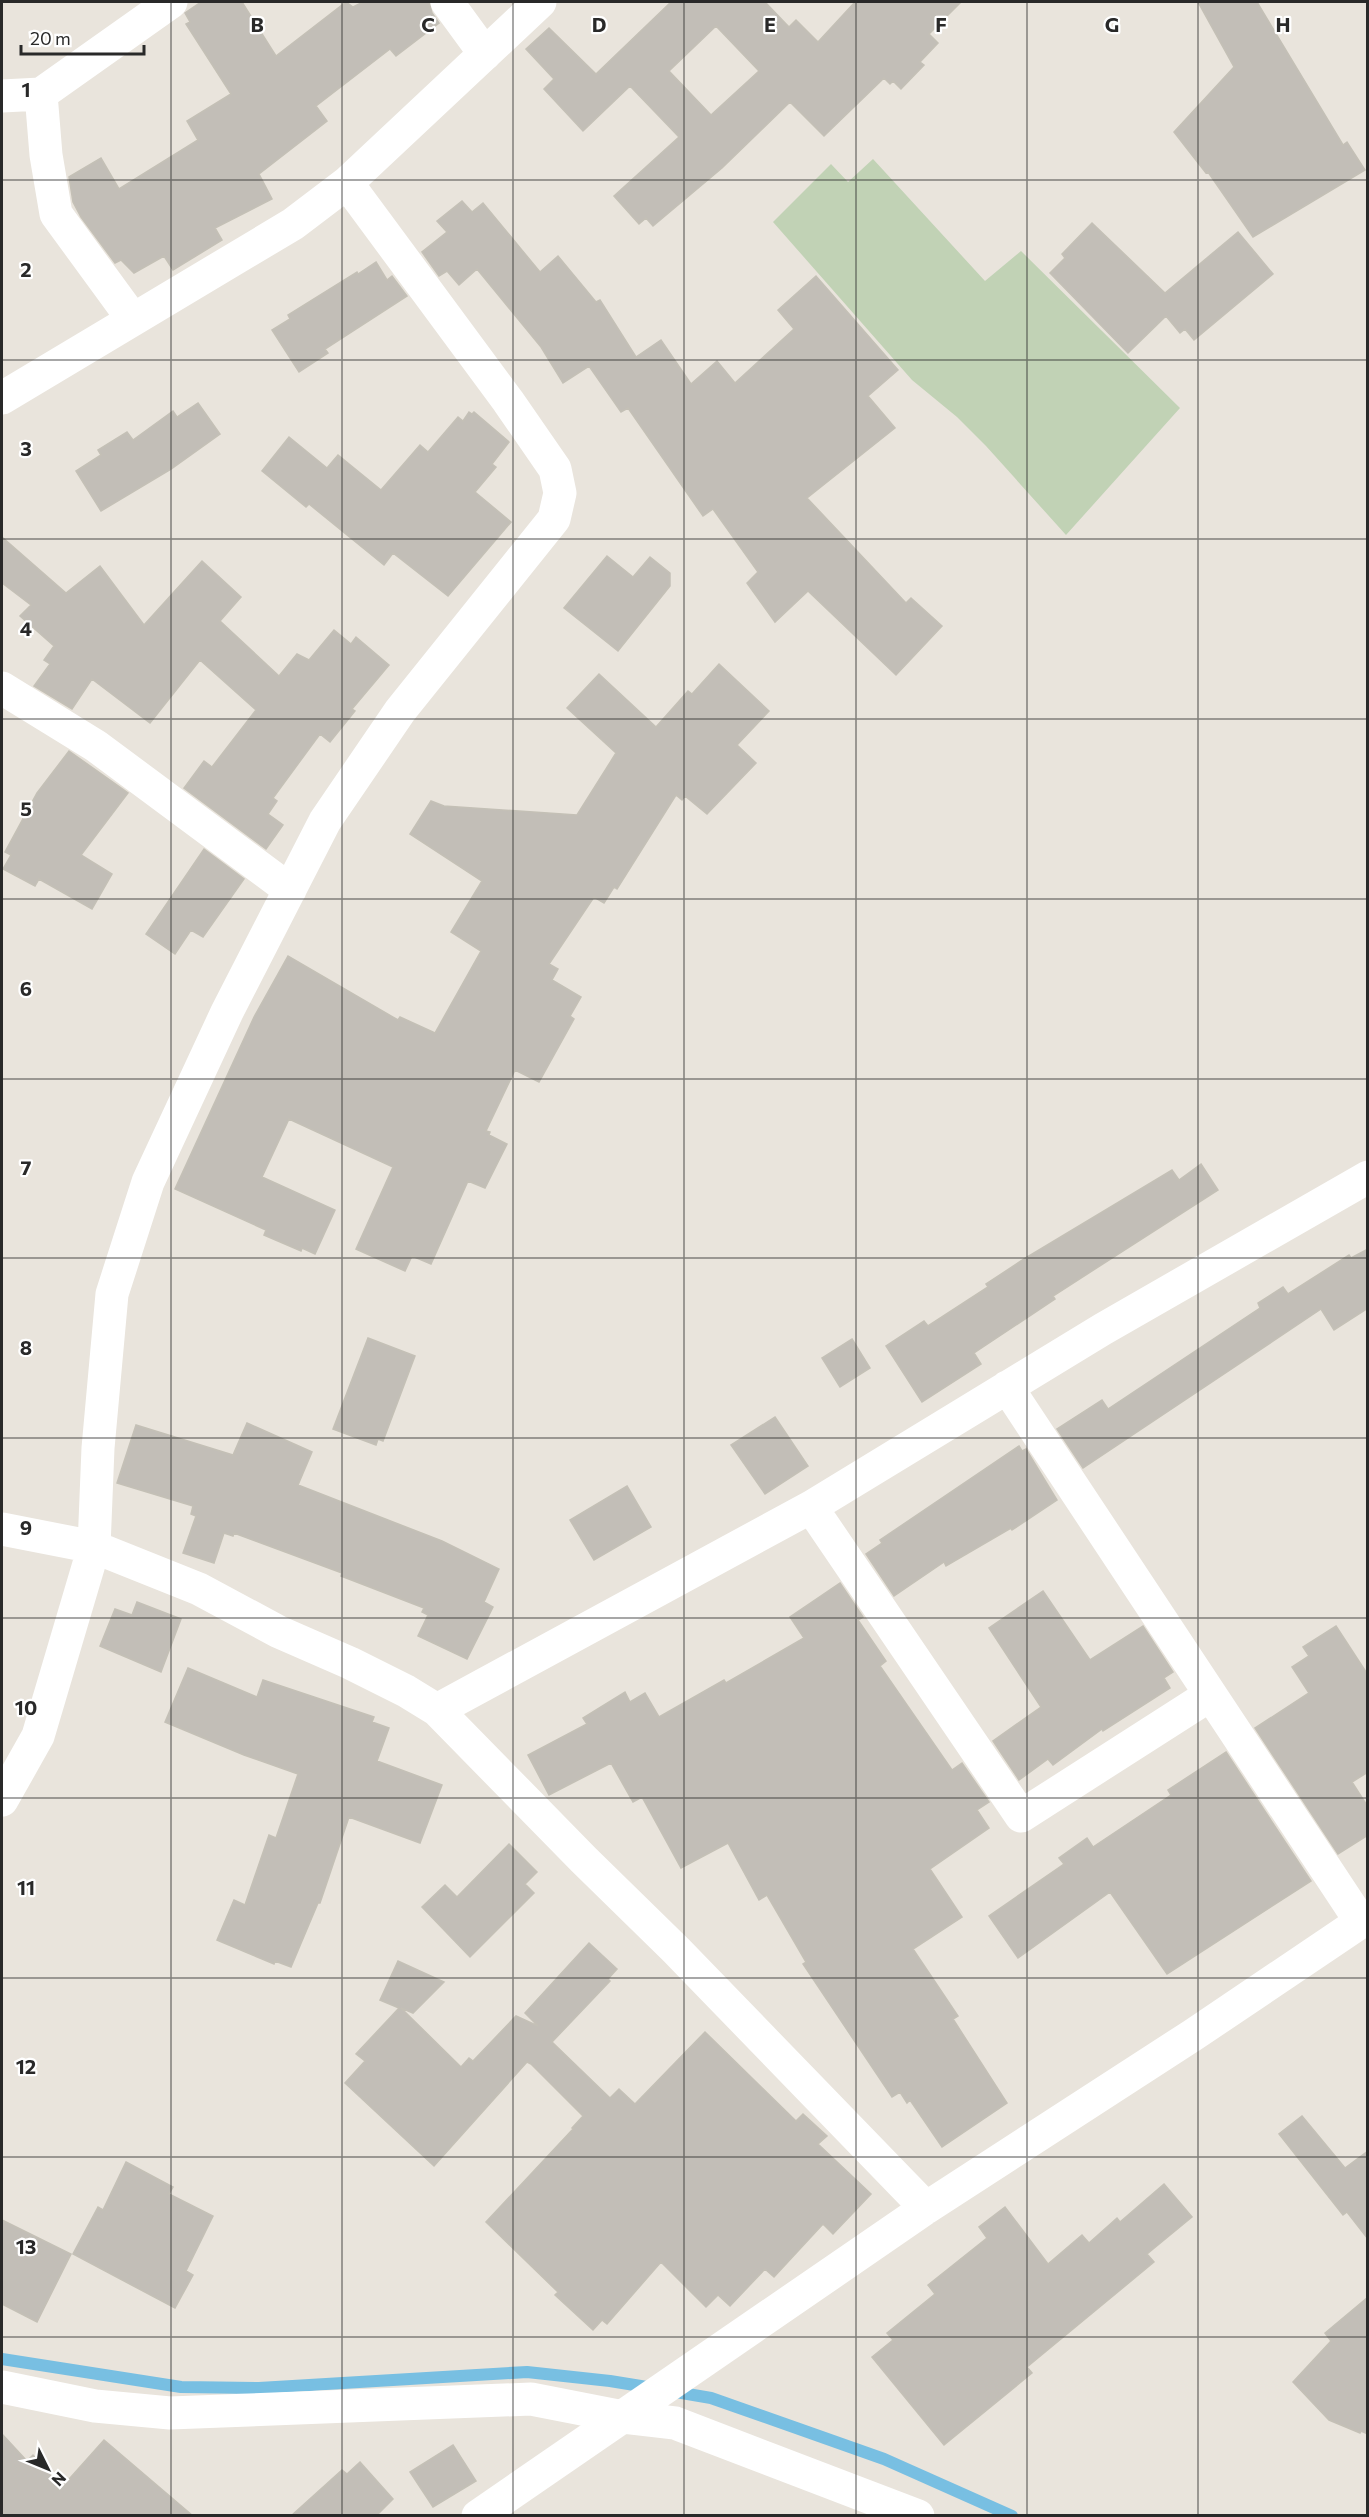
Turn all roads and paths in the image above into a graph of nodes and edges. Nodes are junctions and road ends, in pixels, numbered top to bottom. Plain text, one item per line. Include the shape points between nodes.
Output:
1 (171, 2) edge
2 (447, 2) edge
3 (540, 2) edge
4 (485, 54) junction
5 (41, 94) junction
6 (2, 96) edge
7 (347, 183) junction
8 (132, 318) junction
9 (2, 398) edge
10 (2, 688) edge
11 (290, 890) junction
12 (1368, 1177) edge
13 (1006, 1387) junction
14 (811, 1507) junction
15 (2, 1529) edge
16 (94, 1547) junction
17 (1210, 1695) junction
18 (437, 1710) junction
19 (2, 1800) edge
20 (1364, 1920) edge
21 (926, 2208) junction
22 (2, 2387) edge
23 (633, 2410) junction
24 (478, 2516) edge
25 (918, 2516) edge

1 - 5 street
2 - 4 street
3 - 4 street
4 - 7 street
5 - 6 street
5 - 8 street via 56,214
7 - 8 street via 293,224
7 - 11 street via 555,469 560,493 554,519 399,711 325,821
8 - 9 street
10 - 11 street via 96,746
11 - 16 street via 227,1012 148,1182 112,1294 98,1448
12 - 13 street
13 - 14 street
13 - 17 street
14 - 17 street via 1021,1816
14 - 18 street
15 - 16 street
16 - 18 street via 199,1589 279,1632 350,1662
16 - 19 street via 38,1736
17 - 20 street
18 - 21 street
20 - 21 street
21 - 23 street
22 - 23 street via 94,2406 170,2413 531,2399
23 - 24 street
23 - 25 street

